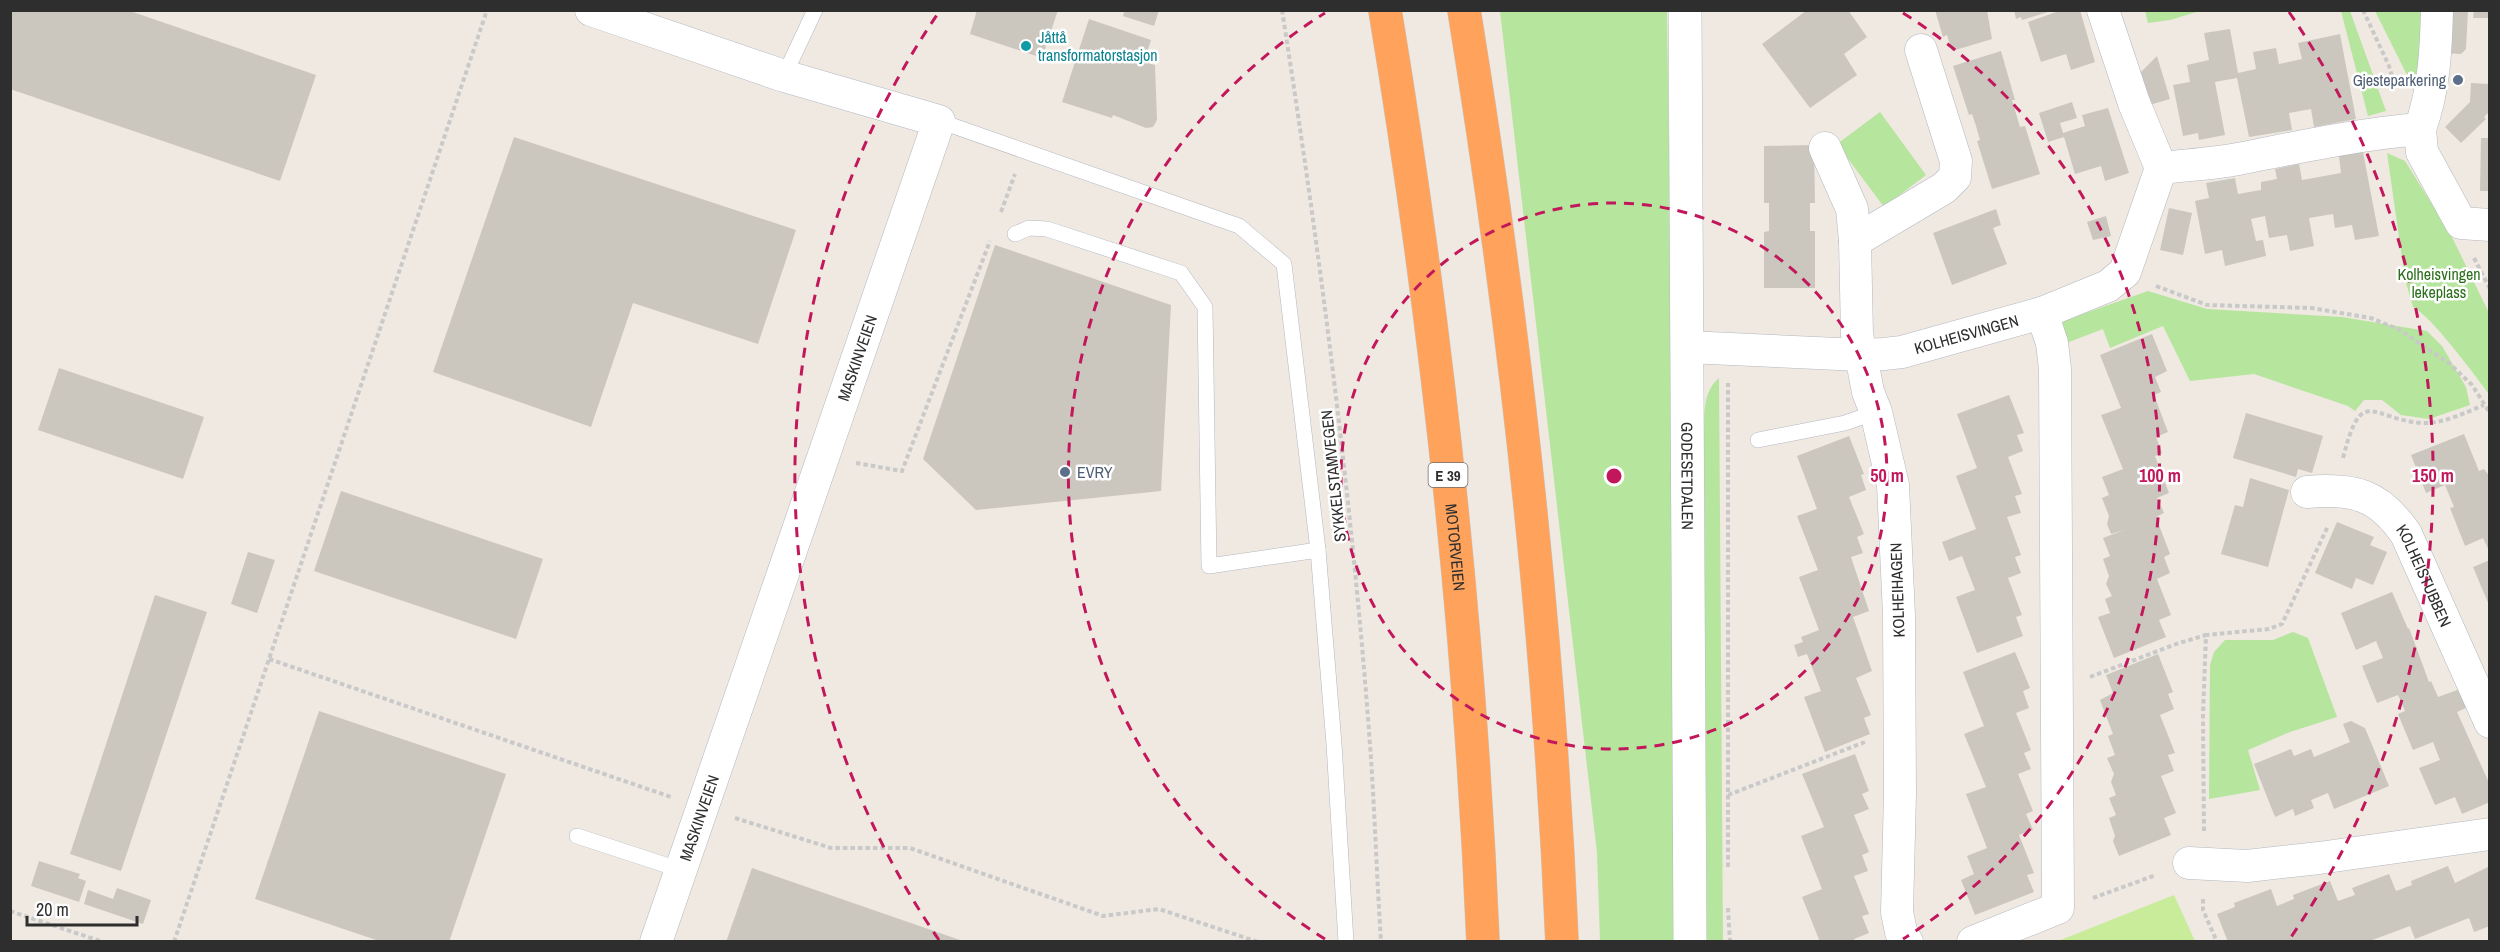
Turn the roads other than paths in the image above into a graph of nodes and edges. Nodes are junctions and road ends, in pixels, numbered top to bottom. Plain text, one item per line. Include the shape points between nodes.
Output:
1 (591, 10) edge
2 (815, 10) edge
3 (1385, 10) edge
4 (1464, 10) edge
5 (1685, 10) edge
6 (2103, 10) edge
7 (2437, 10) edge
8 (1921, 50) dead end
9 (784, 76) junction
10 (939, 121) junction
11 (2420, 129) junction
12 (1825, 148) dead end
13 (2160, 168) junction
14 (2490, 225) edge
15 (1015, 234) dead end
16 (1855, 241) junction
17 (2042, 312) junction
18 (1687, 347) junction
19 (1860, 355) junction
20 (1876, 412) junction
21 (1758, 440) dead end
22 (2322, 491) road end
23 (1318, 550) junction
24 (2490, 722) edge
25 (2490, 834) edge
26 (577, 836) dead end
27 (2196, 863) road end
28 (681, 870) junction
29 (656, 942) edge
30 (1346, 942) edge
31 (1484, 942) edge
32 (1562, 942) edge
33 (1690, 942) edge
34 (1907, 942) edge
35 (1973, 942) edge

1 - 9 street
2 - 9 lane
3 - 31 highway, MOTORVEIEN / E 39 via 1419,230 1451,504
4 - 32 highway via 1495,215 1530,502 1545,658
5 - 18 main road, GODESETDALEN
6 - 13 street
7 - 11 street via 2436,60
8 - 16 street via 1956,161 1954,177 1944,188
9 - 10 street
10 - 23 lane via 1239,226 1284,264
10 - 28 street, MASKINVEIEN
11 - 13 street
11 - 14 street via 2422,152 2460,223
12 - 16 street, KOLHEIHAGEN via 1852,209
13 - 17 street, KOLHEISVINGEN via 2125,272 2108,286
15 - 23 lane via 1029,228 1047,228 1181,273 1205,307 1209,566
16 - 19 street, KOLHEIHAGEN
17 - 19 street, KOLHEISVINGEN via 1902,352
17 - 35 street via 2055,369 2058,909
18 - 19 street, KOLHEISVINGEN
18 - 33 main road, GODESETDALEN
19 - 20 street, KOLHEIHAGEN
20 - 21 lane via 1845,423
20 - 34 street, KOLHEIHAGEN via 1893,485 1899,615 1897,912
22 - 24 street, KOLHEISTUBBEN via 2363,497 2384,507 2395,518 2406,534
23 - 30 lane
25 - 27 street via 2247,866
26 - 28 lane
28 - 29 street, MASKINVEIEN

